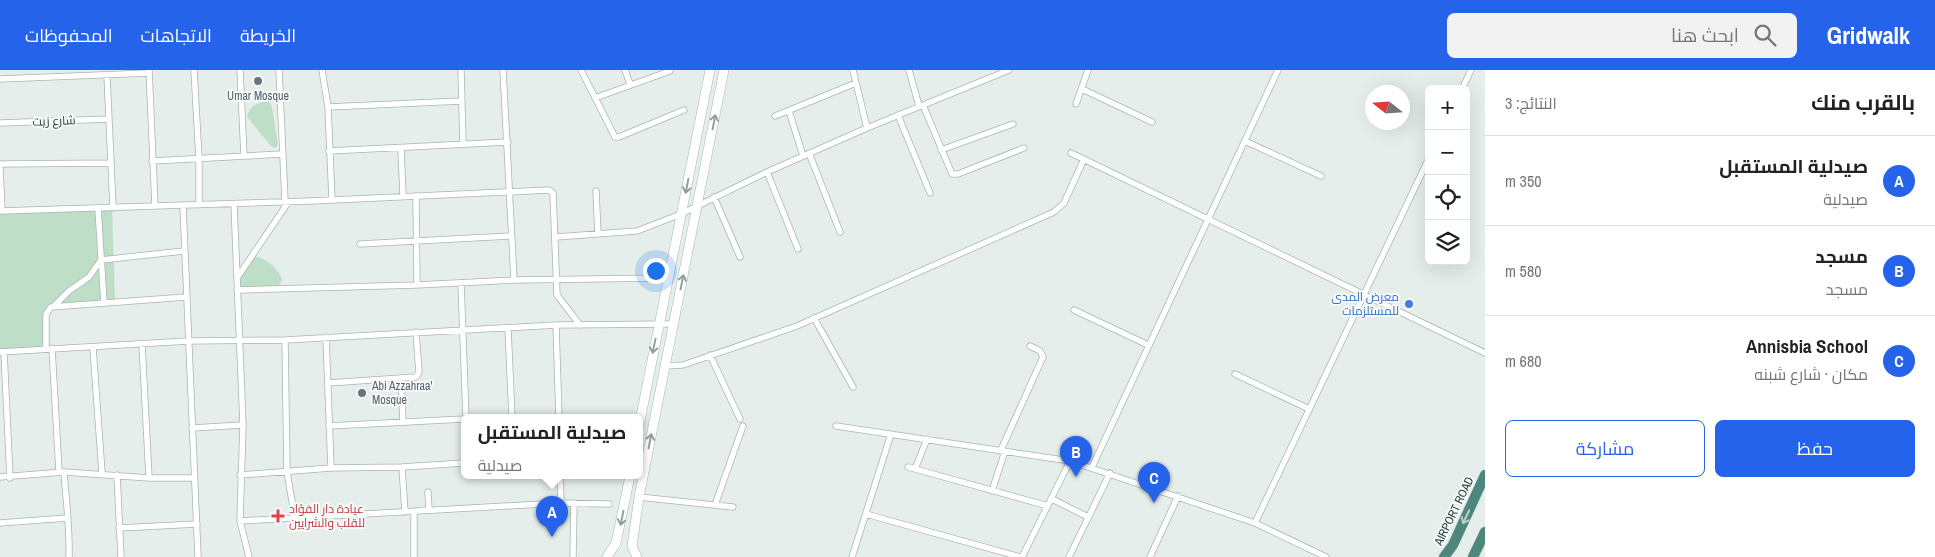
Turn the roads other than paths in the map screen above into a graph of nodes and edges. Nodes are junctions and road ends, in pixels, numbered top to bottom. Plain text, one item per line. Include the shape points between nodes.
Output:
1 (194, 70) edge
2 (240, 70) edge
3 (279, 70) edge
4 (322, 70) edge
5 (461, 70) edge
6 (503, 70) edge
7 (581, 70) edge
8 (625, 70) edge
9 (710, 70) edge
10 (724, 70) edge
11 (853, 70) edge
12 (909, 70) edge
13 (1009, 70) edge
14 (1088, 70) edge
15 (1278, 70) edge
16 (1471, 70) edge
17 (149, 71) edge
18 (670, 71) edge
19 (60, 73) edge
20 (107, 75) junction
21 (0, 79) edge
22 (856, 83) junction
23 (630, 84) junction
24 (1464, 85) edge
25 (1082, 89) junction
26 (595, 98) junction
27 (461, 100) junction
28 (1076, 104) dead end
29 (921, 105) junction
30 (328, 107) junction
31 (684, 110) dead end
32 (789, 111) junction
33 (898, 115) junction
34 (775, 116) dead end
35 (109, 120) junction
36 (1152, 122) dead end
37 (0, 123) edge
38 (1013, 124) dead end
39 (867, 128) junction
40 (1245, 141) junction
41 (508, 142) junction
42 (463, 144) junction
43 (1024, 148) dead end
44 (401, 149) junction
45 (941, 150) junction
46 (329, 151) junction
47 (809, 153) junction
48 (1072, 153) dead end
49 (282, 154) junction
50 (244, 156) junction
51 (803, 156) junction
52 (199, 159) junction
53 (1084, 159) junction
54 (152, 161) junction
55 (111, 163) junction
56 (0, 166) edge
57 (1425, 166) edge
58 (767, 172) junction
59 (1320, 176) dead end
60 (508, 191) junction
61 (596, 191) dead end
62 (930, 193) dead end
63 (403, 196) junction
64 (416, 196) junction
65 (714, 197) junction
66 (332, 200) junction
67 (285, 201) junction
68 (234, 204) junction
69 (199, 205) junction
70 (155, 206) junction
71 (183, 206) junction
72 (697, 206) junction
73 (98, 208) junction
74 (112, 208) junction
75 (1, 212) edge
76 (681, 214) junction
77 (1208, 219) junction
78 (840, 232) dead end
79 (598, 234) junction
80 (511, 236) junction
81 (556, 237) junction
82 (417, 240) junction
83 (360, 244) dead end
84 (798, 250) dead end
85 (184, 251) junction
86 (740, 257) dead end
87 (102, 260) junction
88 (237, 278) junction
89 (668, 278) junction
90 (557, 279) junction
91 (514, 280) junction
92 (461, 283) junction
93 (417, 285) junction
94 (237, 290) junction
95 (1364, 294) junction
96 (186, 297) junction
97 (104, 303) junction
98 (54, 306) junction
99 (1074, 310) dead end
100 (814, 318) junction
101 (659, 323) junction
102 (673, 324) junction
103 (556, 325) junction
104 (580, 325) junction
105 (508, 328) junction
106 (463, 331) junction
107 (416, 332) junction
108 (326, 337) junction
109 (285, 340) junction
110 (188, 341) junction
111 (240, 341) junction
112 (142, 344) junction
113 (1148, 345) junction
114 (1030, 346) dead end
115 (93, 348) junction
116 (49, 349) junction
117 (2, 352) edge
118 (1485, 353) edge
119 (710, 355) junction
120 (665, 366) junction
121 (1235, 374) dead end
122 (401, 378) junction
123 (328, 383) junction
124 (853, 387) dead end
125 (1309, 409) junction
126 (465, 414) edge
127 (512, 414) edge
128 (559, 414) edge
129 (641, 414) edge
130 (461, 419) edge
131 (740, 419) dead end
132 (403, 422) junction
133 (243, 425) junction
134 (329, 426) junction
135 (743, 426) dead end
136 (836, 426) dead end
137 (192, 428) junction
138 (891, 434) junction
139 (927, 439) junction
140 (1003, 451) junction
141 (1070, 461) junction
142 (461, 463) edge
143 (402, 467) junction
144 (1092, 467) junction
145 (331, 468) junction
146 (62, 472) junction
147 (287, 472) junction
148 (102, 473) junction
149 (1110, 473) junction
150 (117, 475) junction
151 (240, 475) junction
152 (1485, 476) edge
153 (0, 477) edge
154 (643, 477) edge
155 (10, 478) junction
156 (149, 478) junction
157 (194, 478) junction
158 (560, 479) edge
159 (629, 479) edge
160 (643, 479) edge
161 (992, 491) junction
162 (428, 492) dead end
163 (1178, 496) junction
164 (639, 497) junction
165 (1052, 499) junction
166 (561, 503) junction
167 (574, 503) junction
168 (609, 504) dead end
169 (715, 505) junction
170 (1048, 506) junction
171 (733, 507) dead end
172 (429, 510) junction
173 (414, 511) junction
174 (405, 512) junction
175 (866, 514) junction
176 (1088, 517) junction
177 (67, 518) junction
178 (295, 519) junction
179 (240, 521) junction
180 (0, 523) edge
181 (1255, 523) junction
182 (197, 524) junction
183 (119, 528) junction
184 (1485, 532) edge
185 (69, 557) edge
186 (121, 557) edge
187 (198, 557) edge
188 (249, 557) edge
189 (414, 557) edge
190 (573, 557) edge
191 (607, 557) edge
192 (637, 557) edge
193 (852, 557) edge
194 (1021, 557) edge
195 (1069, 557) edge
196 (1150, 557) edge
197 (1326, 557) edge
198 (1445, 557) edge
199 (1473, 557) edge

1 - 52 street
2 - 50 street
3 - 49 street
4 - 30 street
5 - 27 street
6 - 41 street
7 - 26 street
8 - 23 street
9 -> 76 main road
72 -> 10 main road
11 - 22 street
12 - 29 street
13 - 29 street
14 - 25 street
15 - 40 street
16 - 24 street
17 - 20 street
17 - 54 street
18 - 23 street
19 - 20 street
19 - 21 street
20 - 35 street
22 - 32 street
22 - 39 street
23 - 26 street
25 - 28 street
25 - 36 street
26 - 31 street via 615,137
27 - 30 street
27 - 42 street
29 - 33 street
29 - 45 street
30 - 46 street
32 - 34 street
32 - 51 street
33 - 39 street
33 - 62 street
35 - 37 street, شارع زيت
35 - 55 street
38 - 45 street
39 - 47 street
40 - 59 street
40 - 77 street
41 - 42 street
41 - 60 street
42 - 44 street
43 - 45 street via 955,175 950,172
44 - 46 street
44 - 63 street
46 - 66 street
47 - 51 street
47 - 78 street
48 - 53 street
49 - 50 street
49 - 67 street
50 - 52 street
51 - 58 street
52 - 54 street
52 - 69 street
53 - 77 street
53 - 100 street via 1064,202 1054,212
54 - 70 street
55 - 56 street
55 - 74 street
56 - 75 street
57 - 95 street
58 - 65 street
58 - 84 street
60 - 64 street
60 - 80 street
60 - 81 street via 552,191
61 - 79 street
63 - 64 street
63 - 66 street
64 - 82 street
65 - 72 street
65 - 86 street
66 - 67 street
67 - 68 street
67 - 88 street via 288,204 286,208
68 - 69 street
68 - 88 street
69 - 71 street
70 - 71 street
70 - 74 street
71 - 85 street
72 - 76 street
102 -> 72 main road
73 - 74 street
73 - 75 street
73 - 87 street
76 - 79 street via 637,231
76 - 89 main road
77 - 95 street
77 - 113 street
79 - 81 street
80 - 82 street
80 - 91 street
81 - 90 street
82 - 83 street
82 - 93 street
85 - 87 street
85 - 96 street
87 - 97 street
87 - 98 street via 88,278
88 - 94 street
89 - 90 street
89 - 101 main road
90 - 91 street
90 - 104 street via 559,298
91 - 92 street
92 - 93 street
92 - 106 street
93 - 94 street
94 - 111 street
95 - 118 street
95 - 125 street
96 - 97 street
96 - 110 street
97 - 98 street
98 - 116 street via 46,314
99 - 113 street
100 - 119 street
100 - 124 street
101 - 102 street
101 - 104 street
101 -> 129 main road
102 - 120 main road
103 - 104 street
103 - 105 street
103 - 128 street
105 - 106 street
105 - 127 street
106 - 107 street
106 - 126 street
107 - 108 street
107 - 122 street via 418,375
108 - 109 street
108 - 123 street
109 - 111 street
109 - 147 street
110 - 111 street
110 - 112 street
110 - 137 street
111 - 133 street
112 - 115 street
112 - 156 street
113 - 144 street
114 - 140 street via 1040,351 1043,357
115 - 116 street
115 - 148 street
116 - 117 street
116 - 146 street
117 - 155 street
119 - 120 street via 683,365
119 - 131 street
154 -> 120 main road
121 - 125 street
122 - 123 street
122 - 132 street
123 - 134 street
125 - 181 street
130 - 132 street
132 - 134 street
133 - 137 street
133 - 151 street
134 - 145 street
135 - 169 street
136 - 138 street
137 - 157 street
138 - 139 street
138 - 175 street
139 - 140 street
139 - 161 street via 912,468
140 - 141 street
140 - 161 street
141 - 144 street
141 - 165 street
142 - 143 street
143 - 145 street
143 - 174 street
144 - 149 street
145 - 147 street
146 - 148 street
146 - 155 street
146 - 177 street
147 - 151 street
147 - 178 street
148 - 150 street
149 - 163 street
149 - 176 street
150 - 156 street
150 - 183 street
151 - 179 street
152 -> 198 highway, AIRPORT ROAD
153 - 155 street
156 - 157 street
157 - 182 street
158 - 166 street
159 -> 191 main road via 616,543
164 -> 160 main road
161 - 170 street
162 - 172 street
163 - 181 street
163 - 196 street
164 - 169 street
164 - 192 main road via 632,546
165 - 170 street
165 - 176 street
166 - 167 street
166 - 172 street
167 - 168 street
167 - 190 street
169 - 171 street
170 - 194 street
172 - 173 street
173 - 174 street
173 - 189 street
174 - 178 street
175 - 193 street
175 - 194 street
176 - 195 street
177 - 180 street
177 - 185 street
178 - 179 street
179 - 188 street
181 - 197 street
182 - 183 street
182 - 187 street
183 - 186 street
184 - 199 highway

